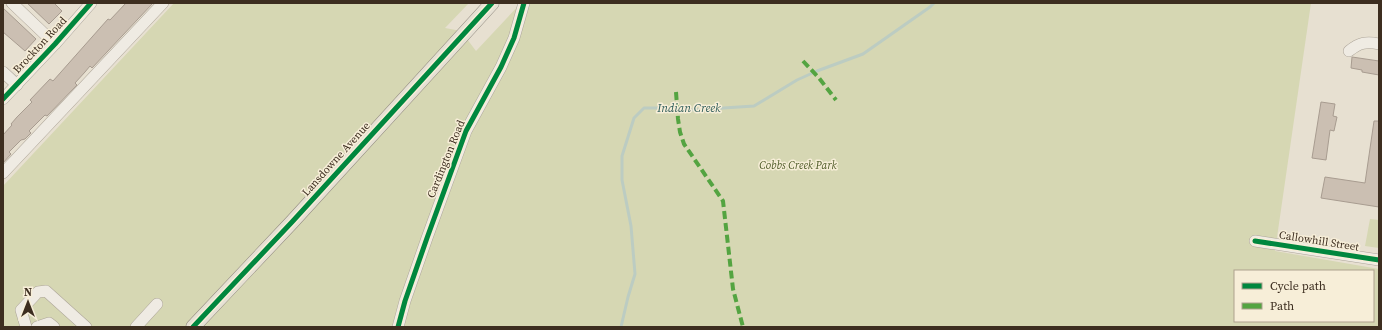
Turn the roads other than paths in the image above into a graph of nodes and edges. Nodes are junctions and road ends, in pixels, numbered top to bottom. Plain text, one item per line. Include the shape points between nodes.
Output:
1 (12, 3) edge
2 (91, 3) edge
3 (163, 3) edge
4 (492, 3) edge
5 (524, 3) edge
6 (55, 44) junction
7 (1379, 44) edge
8 (1349, 51) dead end
9 (3, 72) edge
10 (17, 85) junction
11 (3, 99) edge
12 (3, 173) edge
13 (1255, 241) dead end
14 (1379, 260) edge
15 (157, 304) dead end
16 (26, 327) edge
17 (37, 327) edge
18 (54, 327) edge
19 (86, 327) edge
20 (136, 327) edge
21 (193, 327) edge
22 (398, 327) edge

1 - 6 street
2 - 6 street, Brockton Road
3 - 12 street
4 - 21 main road, Lansdowne Avenue
5 - 22 street, Cardington Road via 511,45 466,131 426,238
6 - 10 street, Brockton Road
7 - 8 street via 1362,42
9 - 10 street
10 - 11 street, Brockton Road
13 - 14 street, Callowhill Street
15 - 20 street
16 - 19 street via 21,310 38,292 46,291
17 - 18 street via 49,323

